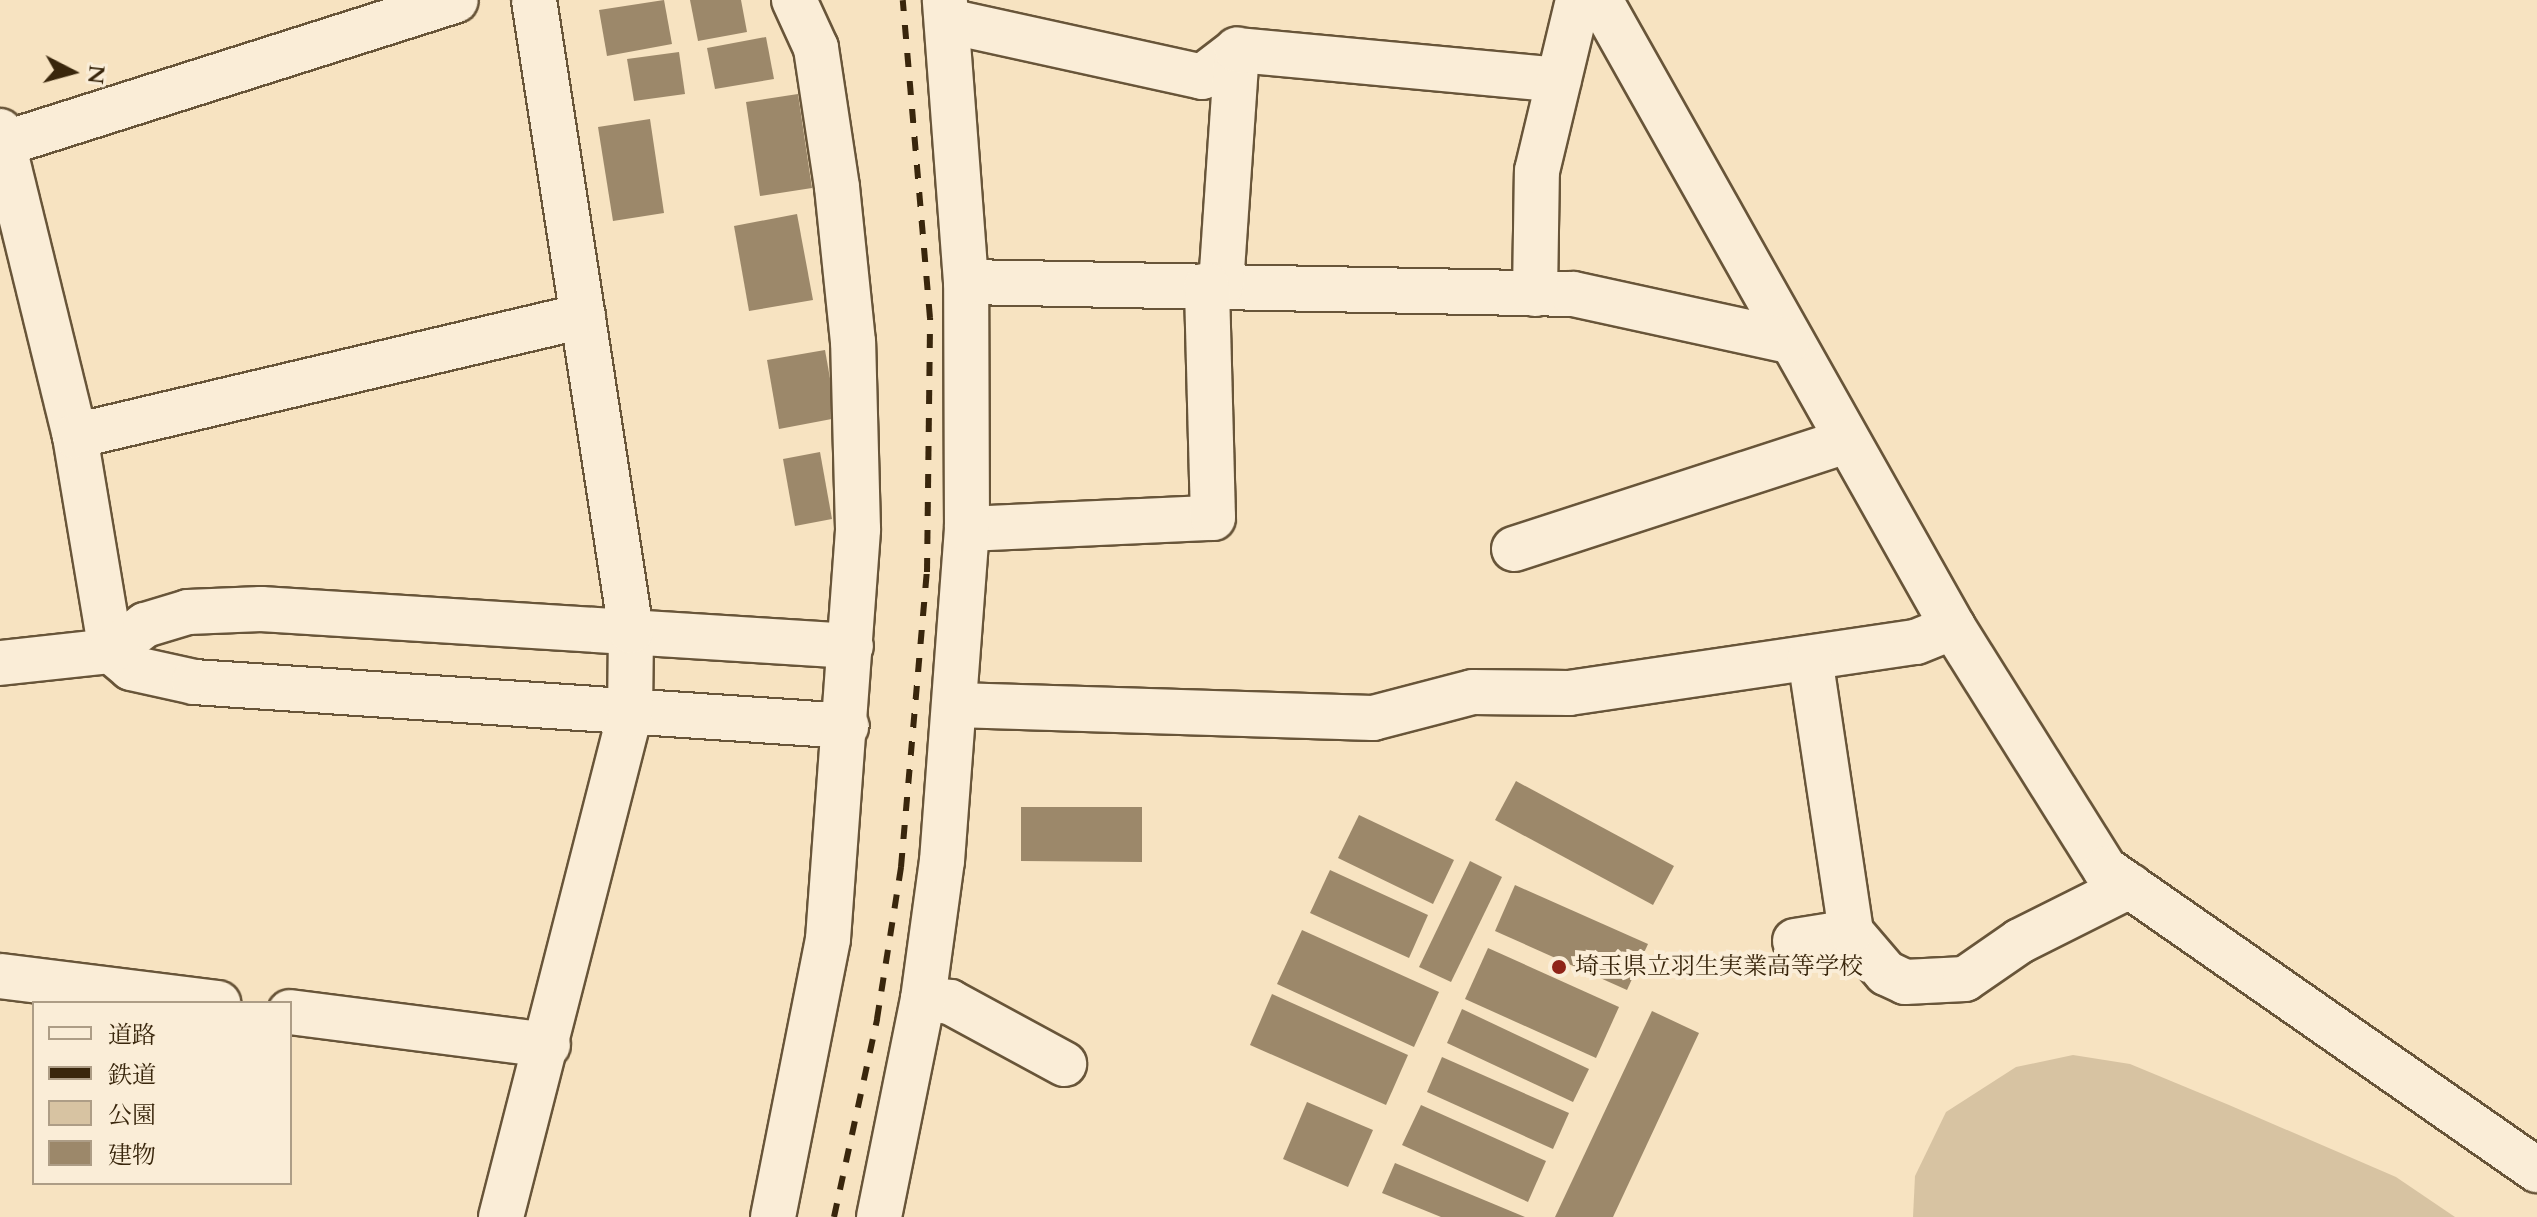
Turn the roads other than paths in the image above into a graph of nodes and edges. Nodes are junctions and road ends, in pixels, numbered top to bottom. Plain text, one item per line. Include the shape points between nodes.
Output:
1 (456, 0) edge
2 (534, 0) edge
3 (794, 0) edge
4 (1578, 0) edge
5 (1600, 0) edge
6 (946, 11) edge
7 (1237, 50) junction
8 (1559, 80) junction
9 (1, 140) edge
10 (966, 282) junction
11 (1214, 285) junction
12 (1535, 294) junction
13 (583, 316) junction
14 (1788, 341) junction
15 (75, 436) junction
16 (1846, 441) junction
17 (967, 529) junction
18 (1514, 549) dead end
19 (1953, 627) junction
20 (631, 631) junction
21 (851, 646) junction
22 (111, 651) junction
23 (1810, 658) junction
24 (0, 663) edge
25 (956, 705) junction
26 (630, 714) junction
27 (847, 726) junction
28 (2130, 886) junction
29 (1851, 932) junction
30 (1795, 941) dead end
31 (0, 976) edge
32 (923, 999) junction
33 (202, 1001) edge
34 (292, 1012) edge
35 (548, 1045) junction
36 (1064, 1064) dead end
37 (2537, 1170) edge
38 (501, 1217) edge
39 (773, 1217) edge
40 (879, 1217) edge

1 - 9 street
2 - 13 street
3 - 21 street via 816,48 853,342 858,529
4 - 8 street
5 - 14 street
6 - 7 street via 1202,77
6 - 10 street
7 - 8 street
7 - 11 street
8 - 12 street via 1537,171
9 - 15 street
10 - 11 street
10 - 17 street
11 - 12 street
11 - 17 street via 1213,518
12 - 14 street via 1573,294
13 - 15 street
13 - 20 street
14 - 16 street
15 - 22 street
16 - 18 street
16 - 19 street
17 - 25 street
19 - 23 street via 1916,642
19 - 28 street via 2105,869
20 - 21 street
20 - 22 street via 261,609 188,612 145,625
20 - 26 street
21 - 27 street
22 - 24 street
22 - 26 street via 155,678
23 - 25 street via 1569,693 1473,692 1373,718
23 - 29 street
25 - 32 street
26 - 27 street
26 - 35 street
27 - 39 street via 828,939
28 - 29 street via 2020,941 1965,979 1905,982 1886,973
28 - 37 street
29 - 30 street
31 - 33 street
32 - 36 street via 950,1002
32 - 40 street
34 - 35 street
35 - 38 street

